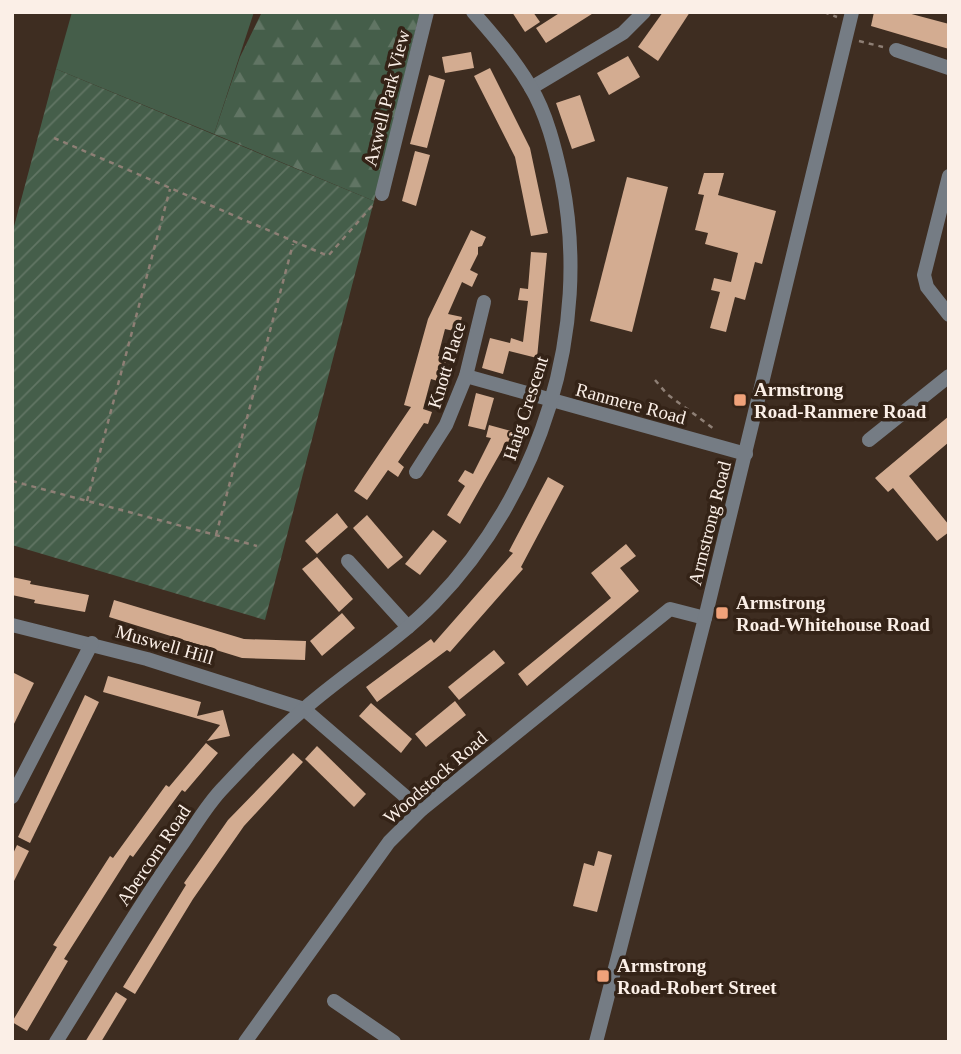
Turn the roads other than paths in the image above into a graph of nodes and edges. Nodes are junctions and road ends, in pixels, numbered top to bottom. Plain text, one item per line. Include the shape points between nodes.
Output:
1 (428, 12) edge
2 (473, 12) edge
3 (644, 12) edge
4 (852, 12) edge
5 (896, 50) dead end
6 (949, 68) edge
7 (531, 88) junction
8 (949, 176) edge
9 (382, 194) road end
10 (484, 302) dead end
11 (949, 315) edge
12 (466, 376) junction
13 (949, 376) edge
14 (551, 401) junction
15 (869, 440) dead end
16 (746, 454) junction
17 (416, 472) dead end
18 (348, 561) dead end
19 (705, 618) junction
20 (12, 625) edge
21 (408, 627) junction
22 (92, 643) junction
23 (304, 709) junction
24 (12, 797) edge
25 (421, 810) junction
26 (334, 1001) dead end
27 (374, 1036) edge
28 (56, 1042) edge
29 (244, 1042) edge
30 (394, 1042) edge
31 (596, 1042) edge

1 - 9 street, Axwell Park View
2 - 7 street, Haig Crescent via 505,48
3 - 7 street via 622,33
4 - 16 street, Armstrong Road
5 - 6 street
7 - 14 street, Haig Crescent via 555,144 572,260 565,343
8 - 11 street via 924,275
10 - 12 street, Knott Place
12 - 14 street, Ranmere Road
12 - 17 street, Knott Place via 446,425
13 - 15 street
14 - 16 street, Ranmere Road
14 - 21 street, Haig Crescent via 520,484 478,553
16 - 19 street, Armstrong Road
18 - 21 street
19 - 25 street, Woodstock Road via 670,608
19 - 31 street, Armstrong Road
20 - 22 street, Muswell Hill
21 - 23 street, Haig Crescent
22 - 23 street, Muswell Hill
22 - 24 street
23 - 25 street, Muswell Hill
23 - 28 street, Abercorn Road via 222,789 163,871
25 - 29 street, Woodstock Road via 389,842
26 - 27 street
27 - 30 street

